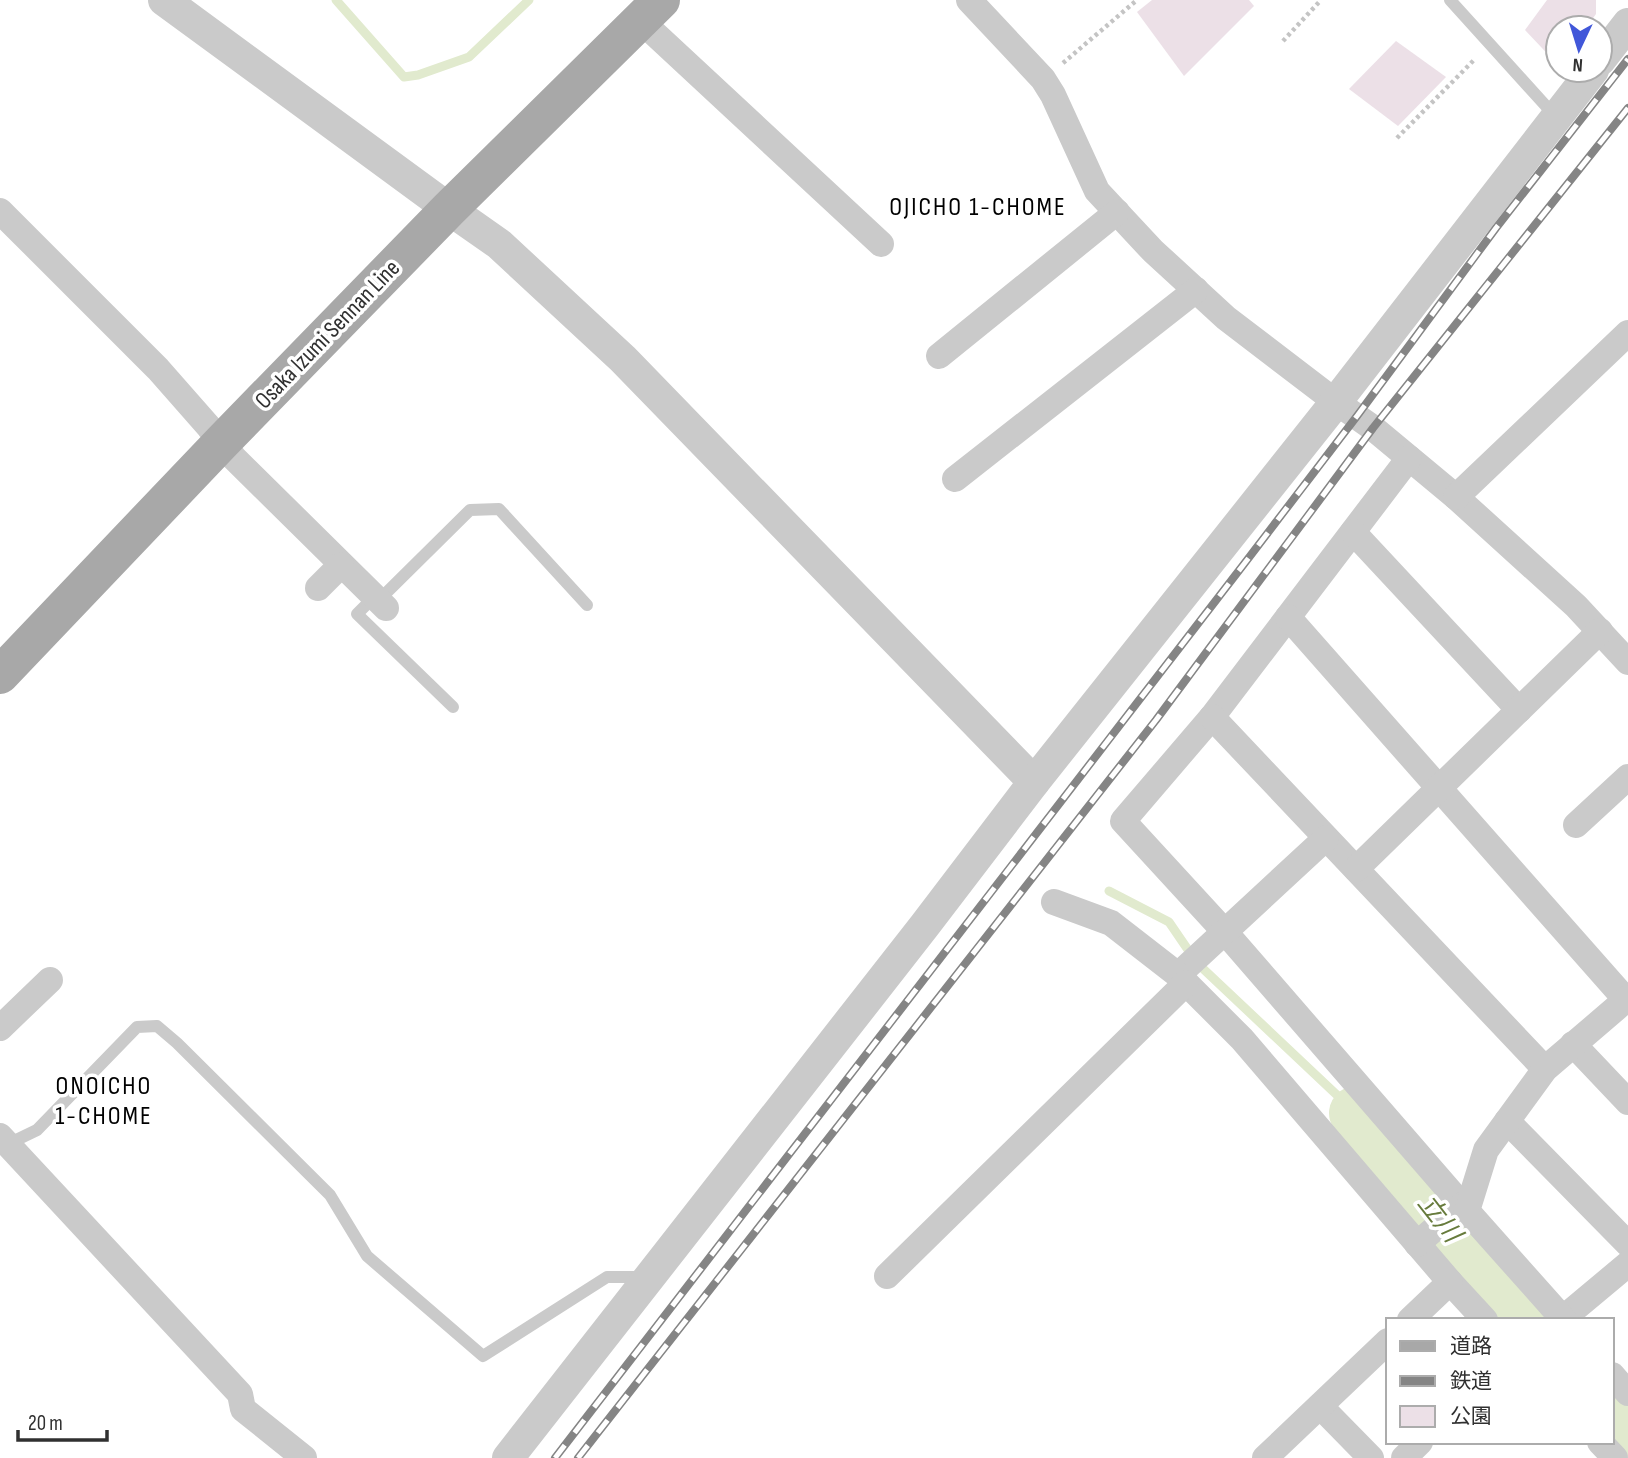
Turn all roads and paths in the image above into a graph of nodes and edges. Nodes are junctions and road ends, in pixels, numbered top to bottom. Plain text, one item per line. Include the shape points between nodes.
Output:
1 (164, 0) edge
2 (970, 0) edge
3 (1137, 0) edge
4 (1321, 0) edge
5 (1450, 0) edge
6 (651, 10) edge
7 (1628, 24) edge
8 (1283, 41) dead end
9 (1614, 42) edge
10 (1490, 44) junction
11 (1043, 79) junction
12 (1582, 84) edge
13 (1556, 117) junction
14 (1397, 138) dead end
15 (449, 209) junction
16 (0, 211) edge
17 (1117, 212) junction
18 (881, 244) dead end
19 (1196, 290) junction
20 (1628, 332) edge
21 (939, 356) dead end
22 (1336, 402) junction
23 (221, 443) junction
24 (1409, 458) junction
25 (955, 479) dead end
26 (1456, 497) junction
27 (1353, 532) junction
28 (341, 565) junction
29 (318, 588) dead end
30 (380, 602) junction
31 (587, 606) dead end
32 (1288, 617) junction
33 (1600, 631) junction
34 (5, 661) edge
35 (1628, 662) edge
36 (453, 707) dead end
37 (1519, 710) junction
38 (1212, 717) junction
39 (1628, 777) edge
40 (1034, 782) junction
41 (1438, 788) junction
42 (1576, 825) dead end
43 (1326, 838) junction
44 (1356, 869) junction
45 (1054, 902) dead end
46 (1218, 939) junction
47 (1181, 977) junction
48 (51, 980) dead end
49 (1627, 999) edge
50 (0, 1028) edge
51 (1573, 1044) junction
52 (1545, 1069) junction
53 (1628, 1102) edge
54 (1507, 1121) junction
55 (4, 1140) edge
56 (1460, 1210) junction
57 (1420, 1242) junction
58 (1628, 1244) edge
59 (1628, 1264) edge
60 (887, 1276) dead end
61 (649, 1278) junction
62 (1450, 1282) junction
63 (1412, 1318) edge
64 (1483, 1318) edge
65 (1561, 1318) edge
66 (1563, 1318) edge
67 (1386, 1343) edge
68 (1614, 1377) edge
69 (1628, 1393) edge
70 (1320, 1406) junction
71 (1418, 1444) edge
72 (1602, 1444) edge
73 (303, 1458) edge
74 (508, 1458) edge
75 (1265, 1458) edge
76 (1371, 1458) edge
77 (1404, 1458) edge
78 (1615, 1458) edge

1 - 15 street
2 - 11 street
3 - 11 path
4 - 8 path
5 - 10 lane
6 - 15 main road, Osaka Izumi Sennan Line
6 - 18 street
7 - 9 street
10 - 13 lane
10 - 14 path
11 - 17 street via 1097,191
12 - 13 street
13 - 22 street
15 - 23 main road, Osaka Izumi Sennan Line
15 - 40 street via 499,244 623,359
16 - 23 street via 158,369
17 - 19 street
17 - 21 street
19 - 22 street
19 - 25 street
20 - 26 street
22 - 24 street
22 - 40 street
23 - 28 street
23 - 34 main road, Osaka Izumi Sennan Line
24 - 26 street
24 - 27 street
26 - 33 street
27 - 32 street
27 - 37 street
28 - 29 street
28 - 30 street
30 - 31 lane via 470,509 499,509
30 - 36 lane via 357,614
32 - 38 street
32 - 41 street
33 - 35 street
33 - 37 street
37 - 41 street
38 - 43 street
38 - 46 street via 1123,821
39 - 42 street
40 - 61 street
41 - 44 street
41 - 49 street
43 - 44 street
43 - 46 street
44 - 52 street
45 - 47 street via 1111,923
46 - 47 street
46 - 56 street
47 - 57 street via 1242,1039
47 - 60 street
48 - 50 street
49 - 51 street
51 - 52 street
51 - 53 street
52 - 54 street
54 - 56 street via 1486,1150
54 - 58 street
55 - 61 lane via 37,1130 137,1027 157,1026 330,1195 368,1256 483,1356 607,1278
55 - 73 street via 240,1394 243,1409
56 - 57 street
56 - 65 street
57 - 62 street
59 - 66 street
61 - 74 street
62 - 63 street
62 - 64 street
67 - 70 street
68 - 69 street
70 - 75 street
70 - 76 street
71 - 77 street
72 - 78 street

